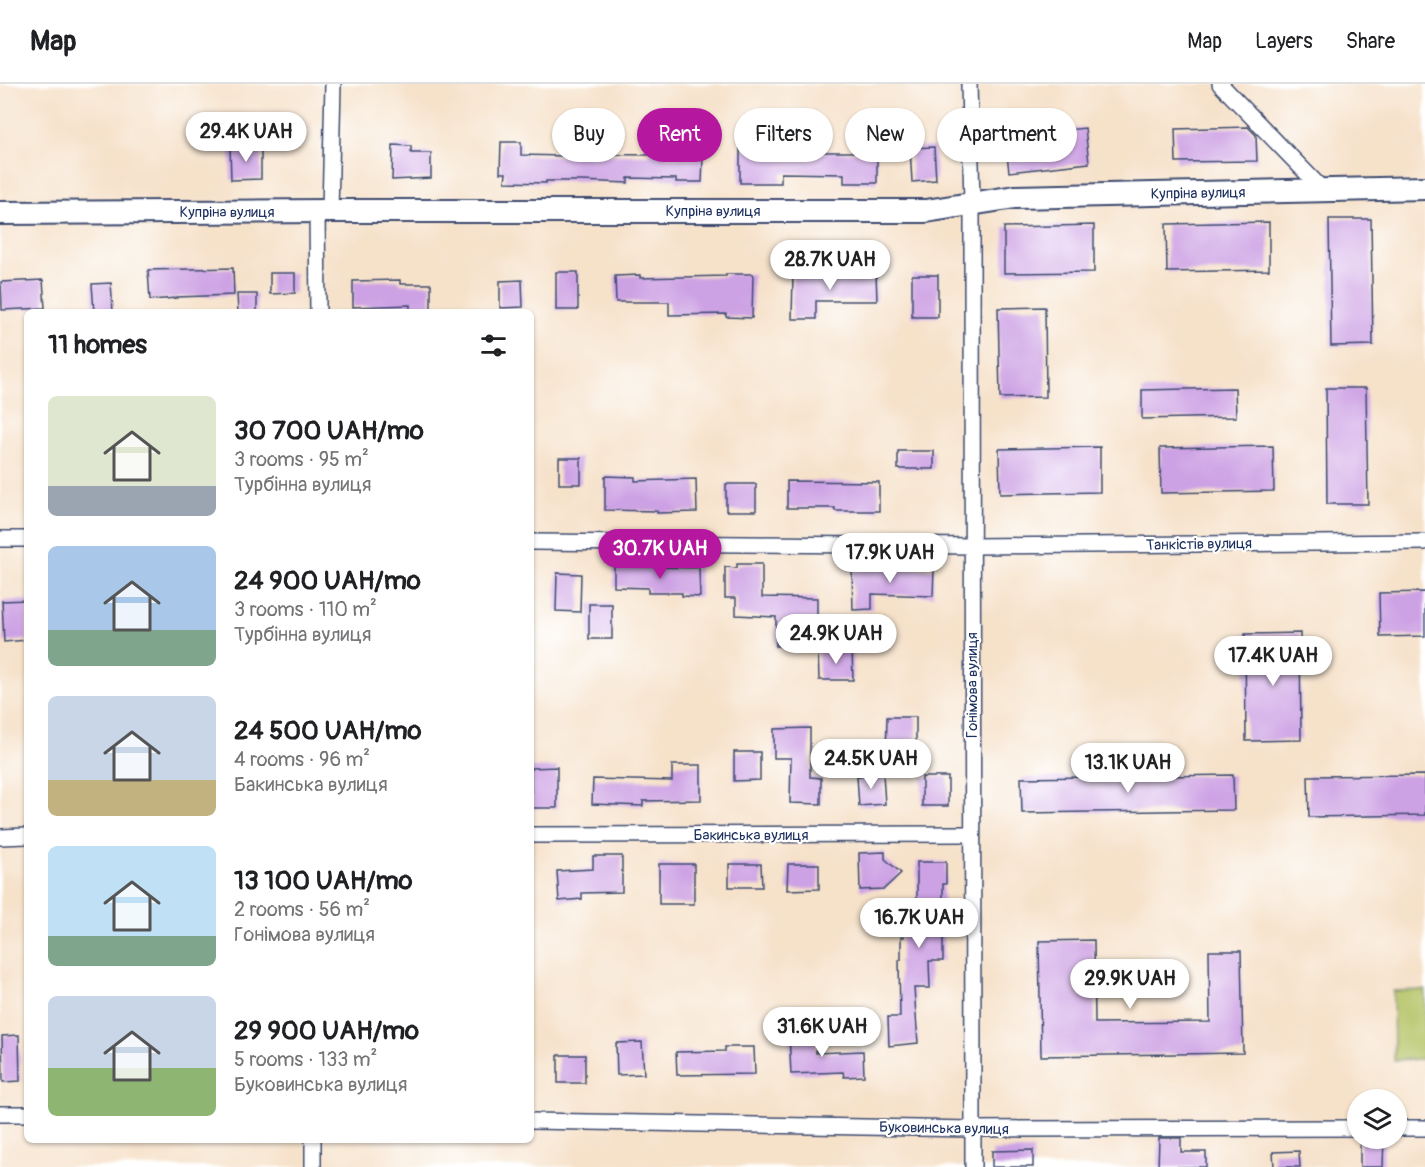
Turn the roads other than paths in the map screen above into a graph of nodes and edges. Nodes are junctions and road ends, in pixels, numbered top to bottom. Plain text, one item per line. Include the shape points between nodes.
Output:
1 (333, 84) edge
2 (969, 84) edge
3 (1220, 84) edge
4 (1425, 188) edge
5 (1324, 190) junction
6 (972, 203) junction
7 (324, 211) junction
8 (0, 213) edge
9 (318, 309) edge
10 (0, 539) edge
11 (24, 539) edge
12 (534, 542) edge
13 (1425, 542) edge
14 (973, 546) junction
15 (972, 834) junction
16 (534, 835) edge
17 (0, 837) edge
18 (24, 837) edge
19 (0, 1114) edge
20 (24, 1114) edge
21 (534, 1120) edge
22 (1347, 1128) edge
23 (1407, 1128) edge
24 (1425, 1128) edge
25 (972, 1129) junction
26 (313, 1143) edge
27 (314, 1167) edge
28 (973, 1167) edge

1 - 7 street
2 - 6 street, Гонімова вулиця
3 - 5 street
4 - 5 main road, Купріна вулиця
5 - 6 main road, Купріна вулиця via 1015,197
6 - 7 main road, Купріна вулиця via 926,212
6 - 14 street, Гонімова вулиця
7 - 8 main road, Купріна вулиця
7 - 9 street
10 - 11 street
12 - 14 street, Танкістів вулиця
13 - 14 street, Танкістів вулиця
14 - 15 street, Гонімова вулиця
15 - 16 street, Бакинська вулиця
15 - 25 street, Гонімова вулиця
17 - 18 street
19 - 20 street
21 - 25 street, Буковинська вулиця
22 - 25 street, Буковинська вулиця
23 - 24 street
25 - 28 street, Гонімова вулиця
26 - 27 street

